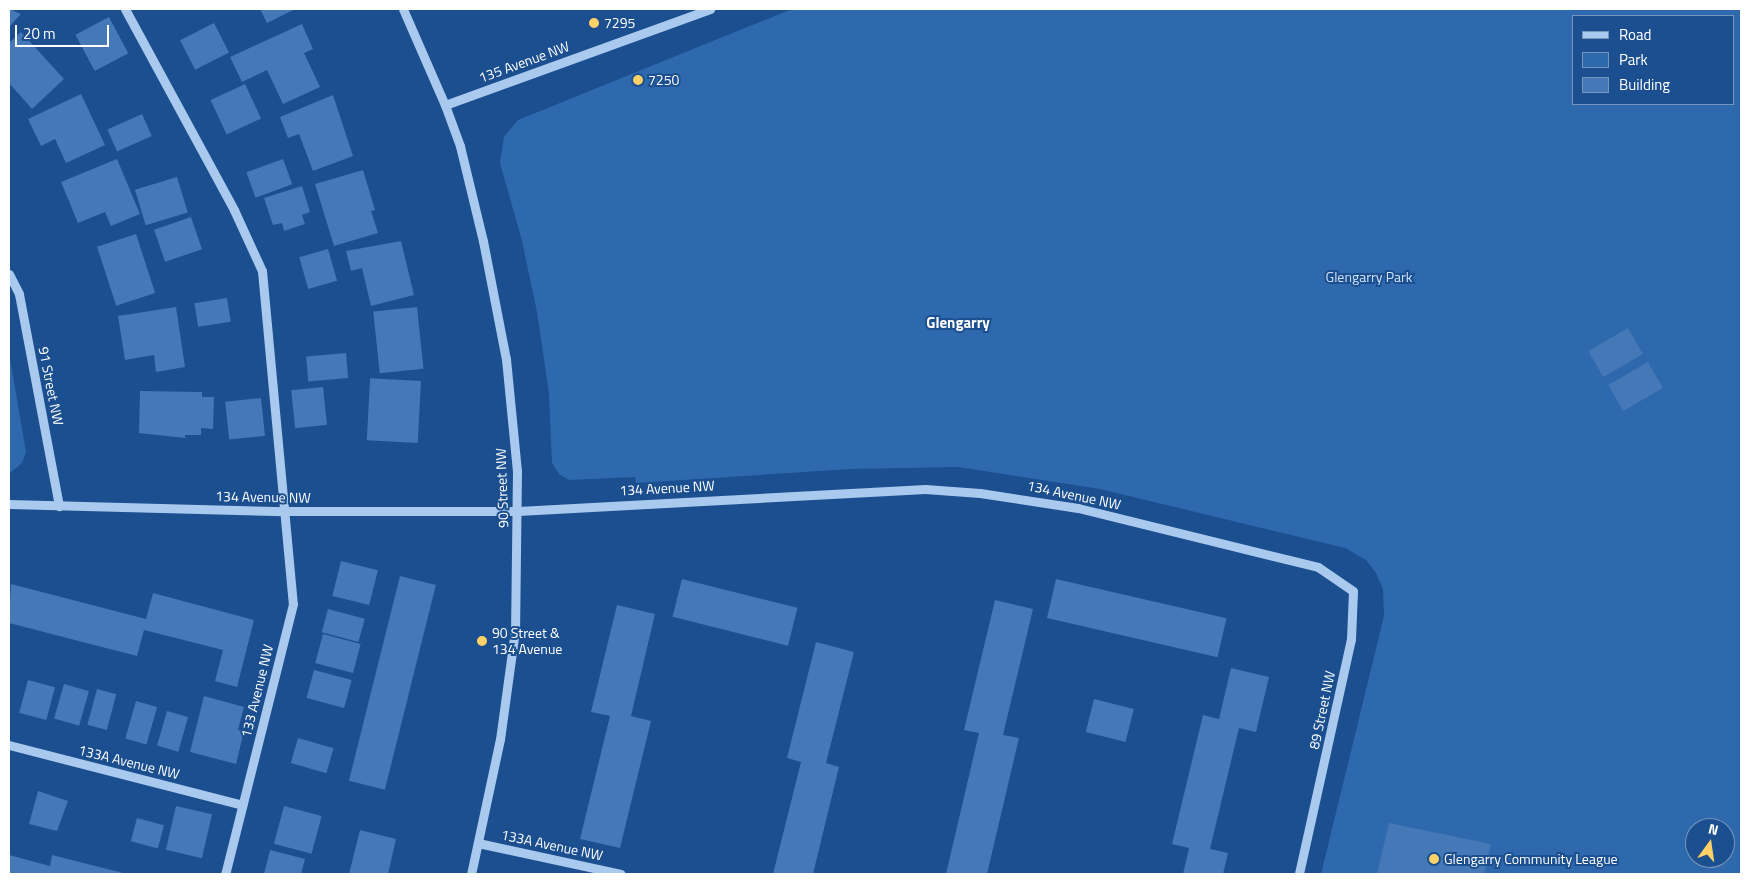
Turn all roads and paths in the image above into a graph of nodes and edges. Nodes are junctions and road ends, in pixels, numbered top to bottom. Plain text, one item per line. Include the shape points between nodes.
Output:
1 (125, 9) edge
2 (404, 9) edge
3 (710, 9) edge
4 (445, 105) junction
5 (9, 274) edge
6 (9, 504) edge
7 (59, 506) junction
8 (284, 511) junction
9 (518, 511) junction
10 (1318, 567) joint
11 (9, 745) edge
12 (242, 805) junction
13 (478, 843) junction
14 (225, 874) edge
15 (471, 874) edge
16 (621, 874) edge
17 (1299, 874) edge

1 - 8 street, 133 Avenue NW via 234,210 262,271
2 - 4 street
3 - 4 street, 135 Avenue NW
4 - 9 street, 90 Street NW via 460,146 495,295 514,424
5 - 7 street, 91 Street NW via 19,294
6 - 7 street, 134 Avenue NW
7 - 8 street, 134 Avenue NW
8 - 9 street, 134 Avenue NW
8 - 12 street, 133 Avenue NW via 293,604
9 - 10 street, 134 Avenue NW via 925,489 980,493 1078,508
9 - 13 street, 90 Street NW via 515,630 500,739
10 - 17 street, 89 Street NW via 1353,591 1351,639
11 - 12 street, 133A Avenue NW
12 - 14 street, 133 Avenue NW
13 - 15 street, 90 Street NW
13 - 16 street, 133A Avenue NW

